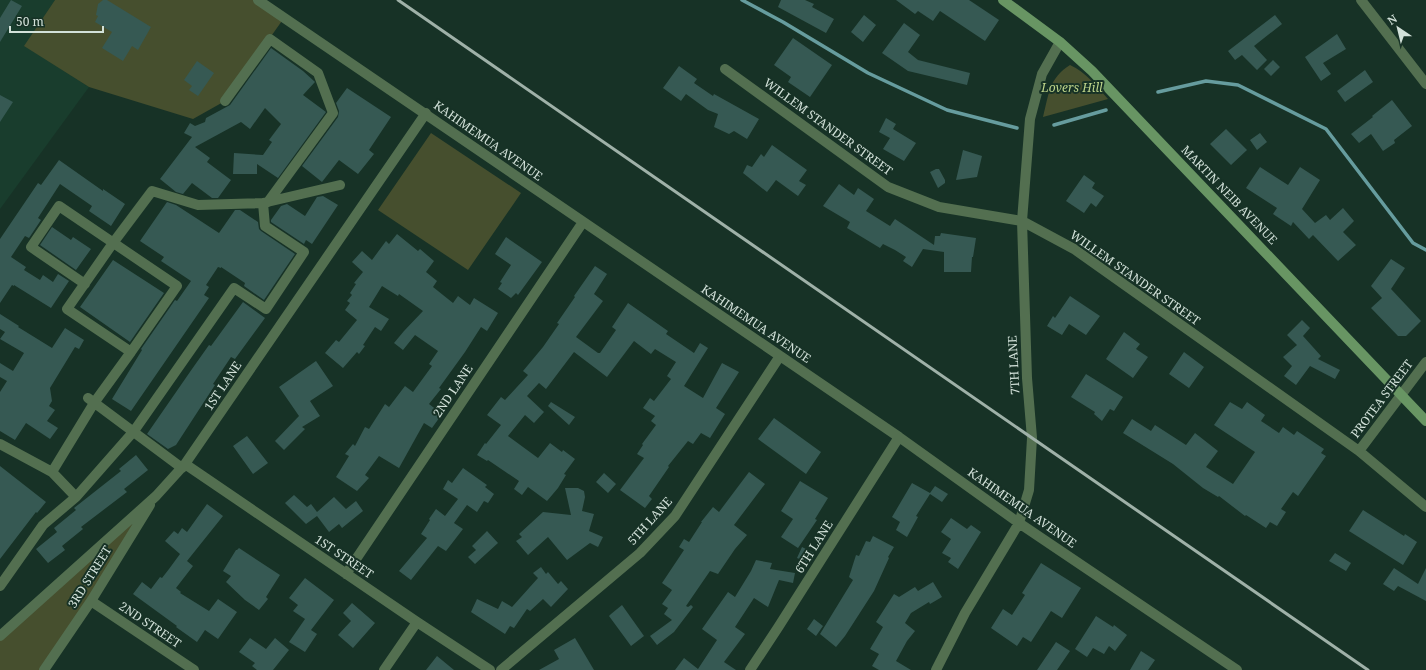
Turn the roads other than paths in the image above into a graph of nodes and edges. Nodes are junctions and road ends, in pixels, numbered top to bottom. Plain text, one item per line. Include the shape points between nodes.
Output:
1 (258, 0) edge
2 (1003, 0) edge
3 (1361, 0) edge
4 (1060, 42) junction
5 (725, 69) dead end
6 (1426, 84) edge
7 (225, 101) dead end
8 (426, 113) junction
9 (340, 185) dead end
10 (266, 202) junction
11 (1022, 221) junction
12 (582, 222) junction
13 (113, 243) junction
14 (85, 284) junction
15 (131, 352) junction
16 (780, 356) junction
17 (1426, 362) edge
18 (1402, 395) junction
19 (91, 401) junction
20 (1426, 421) edge
21 (134, 431) junction
22 (899, 437) junction
23 (0, 444) edge
24 (1359, 451) junction
25 (184, 466) junction
26 (52, 472) junction
27 (156, 496) junction
28 (76, 497) junction
29 (1426, 507) edge
30 (1019, 522) junction
31 (346, 574) junction
32 (0, 586) edge
33 (91, 601) junction
34 (417, 622) junction
35 (0, 636) edge
36 (44, 670) edge
37 (194, 670) edge
38 (384, 670) edge
39 (490, 670) edge
40 (501, 670) edge
41 (750, 670) edge
42 (936, 670) edge
43 (1238, 670) edge

1 - 8 street, KAHIMEMUA AVENUE
2 - 4 main road, MARTIN NEIB AVENUE
3 - 6 street
4 - 11 street, 7TH LANE via 1042,74 1030,119
4 - 18 main road, MARTIN NEIB AVENUE via 1092,71
5 - 11 street, WILLEM STANDER STREET via 888,187 939,207
7 - 10 street via 270,39 318,72 333,113
8 - 12 street, KAHIMEMUA AVENUE
8 - 25 street, 1ST LANE
9 - 10 street
10 - 13 street via 198,205 152,191
10 - 21 street via 265,226 304,252 266,309 234,288
11 - 24 street, WILLEM STANDER STREET via 1074,249
11 - 30 street, 7TH LANE via 1027,378 1032,438 1029,490
12 - 16 street, KAHIMEMUA AVENUE
12 - 31 street, 2ND LANE
13 - 14 street
13 - 14 street via 59,206 31,247
13 - 15 street via 177,286
14 - 15 street via 67,309
15 - 19 street
16 - 22 street, KAHIMEMUA AVENUE
16 - 40 street, 5TH LANE via 675,516 640,552
17 - 18 street, PROTEA STREET
18 - 20 main road, MARTIN NEIB AVENUE
18 - 24 street, PROTEA STREET
19 - 21 street, 1ST STREET
19 - 26 street
21 - 25 street, 1ST STREET
21 - 28 street
22 - 30 street, KAHIMEMUA AVENUE
22 - 41 street, 6TH LANE
23 - 26 street
24 - 29 street, WILLEM STANDER STREET
25 - 27 street, 1ST LANE
25 - 31 street, 1ST STREET
26 - 28 street
27 - 33 street, 3RD STREET
27 - 35 street, 1ST LANE
28 - 32 street via 43,525
30 - 42 street, 7TH LANE via 964,613
30 - 43 street, KAHIMEMUA AVENUE
31 - 34 street, 1ST STREET
33 - 36 street, 3RD STREET
33 - 37 street, 2ND STREET
34 - 38 street
34 - 39 street, 1ST STREET

